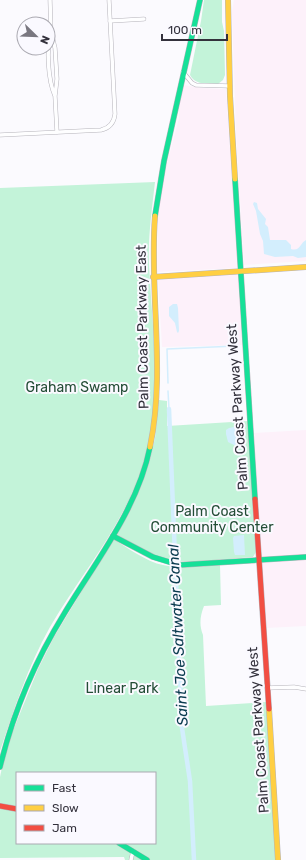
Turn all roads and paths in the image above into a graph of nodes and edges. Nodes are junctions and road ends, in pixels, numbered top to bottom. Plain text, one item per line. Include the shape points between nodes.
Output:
1 (50, 0) edge
2 (109, 0) edge
3 (200, 0) edge
4 (228, 0) edge
5 (50, 16) edge
6 (144, 19) dead end
7 (110, 21) junction
8 (49, 56) edge
9 (56, 56) edge
10 (183, 72) junction
11 (230, 86) junction
12 (55, 96) junction
13 (57, 132) junction
14 (0, 135) edge
15 (306, 267) edge
16 (240, 271) junction
17 (154, 277) junction
18 (113, 536) junction
19 (306, 557) edge
20 (259, 560) junction
21 (267, 688) junction
22 (306, 689) edge
23 (0, 766) edge
24 (0, 806) edge
25 (16, 809) edge
26 (121, 844) edge
27 (133, 851) junction
28 (144, 859) edge
29 (131, 860) edge
30 (278, 860) edge

1 - 5 street
2 - 7 street
3 - 10 main road, Palm Coast Parkway East
4 - 11 main road, Palm Coast Parkway West
6 - 7 street
7 - 13 street via 115,114 113,122 101,130
8 - 12 street via 51,84
9 - 12 street
10 - 11 street via 196,85
10 - 17 main road, Palm Coast Parkway East via 156,202
11 - 16 main road, Palm Coast Parkway West
12 - 13 street
13 - 14 street
15 - 16 main road
16 - 17 main road
16 - 20 main road, Palm Coast Parkway West
17 - 18 main road, Palm Coast Parkway East via 158,377 155,424 140,480
18 - 20 main road via 155,559 174,564
18 - 23 main road, Palm Coast Parkway East via 42,653 15,718
19 - 20 main road
20 - 21 main road, Palm Coast Parkway West
21 - 22 street
21 - 30 main road, Palm Coast Parkway West
24 - 25 main road
26 - 27 main road
27 - 28 main road
27 - 29 street

